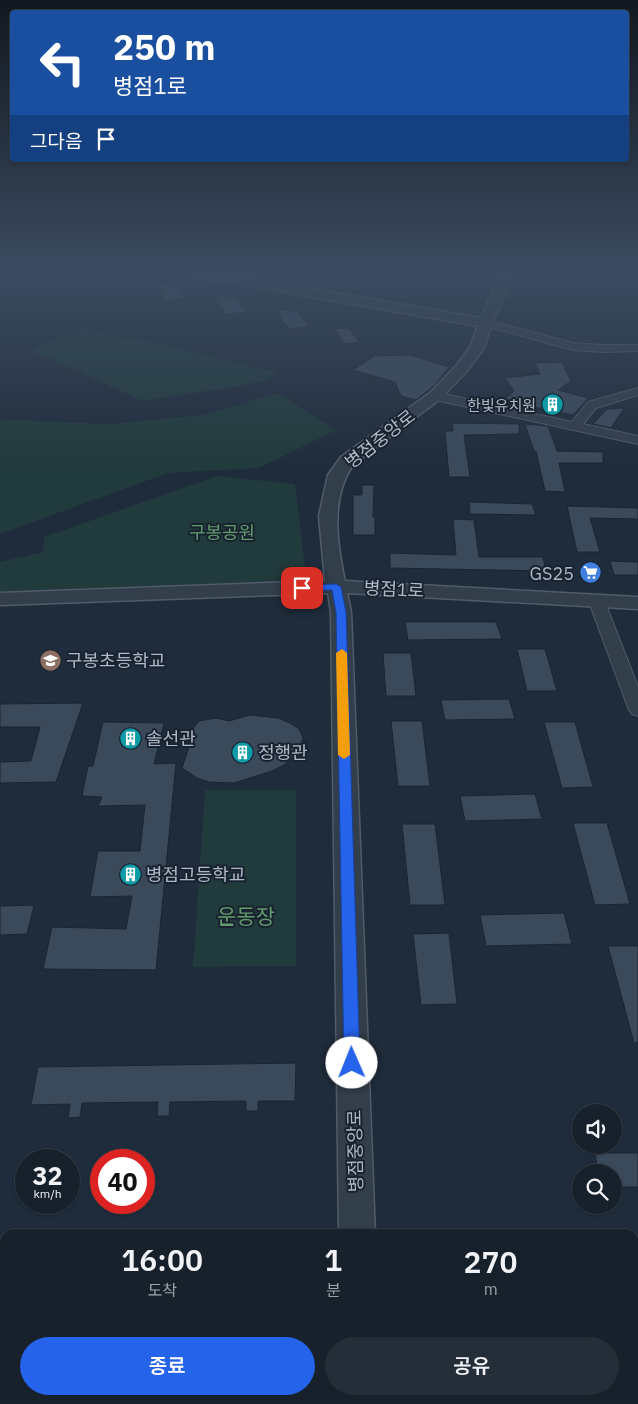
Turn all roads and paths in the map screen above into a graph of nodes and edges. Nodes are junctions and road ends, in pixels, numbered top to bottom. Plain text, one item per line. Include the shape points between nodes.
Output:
1 (481, 337) edge
2 (536, 337) edge
3 (638, 348) edge
4 (638, 391) edge
5 (435, 396) junction
6 (574, 426) junction
7 (638, 440) edge
8 (336, 587) junction
9 (0, 599) edge
10 (597, 602) junction
11 (638, 603) edge
12 (638, 710) edge
13 (357, 1229) edge

1 - 5 street, 병점중앙로 via 461,369
2 - 3 street via 566,346
4 - 6 street via 592,405
5 - 6 street
5 - 8 street, 병점중앙로 via 356,454 337,475 328,516
6 - 7 street
8 - 9 street, 병점1로
8 - 10 street, 병점1로
8 - 13 street, 병점중앙로 via 341,612
10 - 11 street, 병점1로
10 - 12 street

